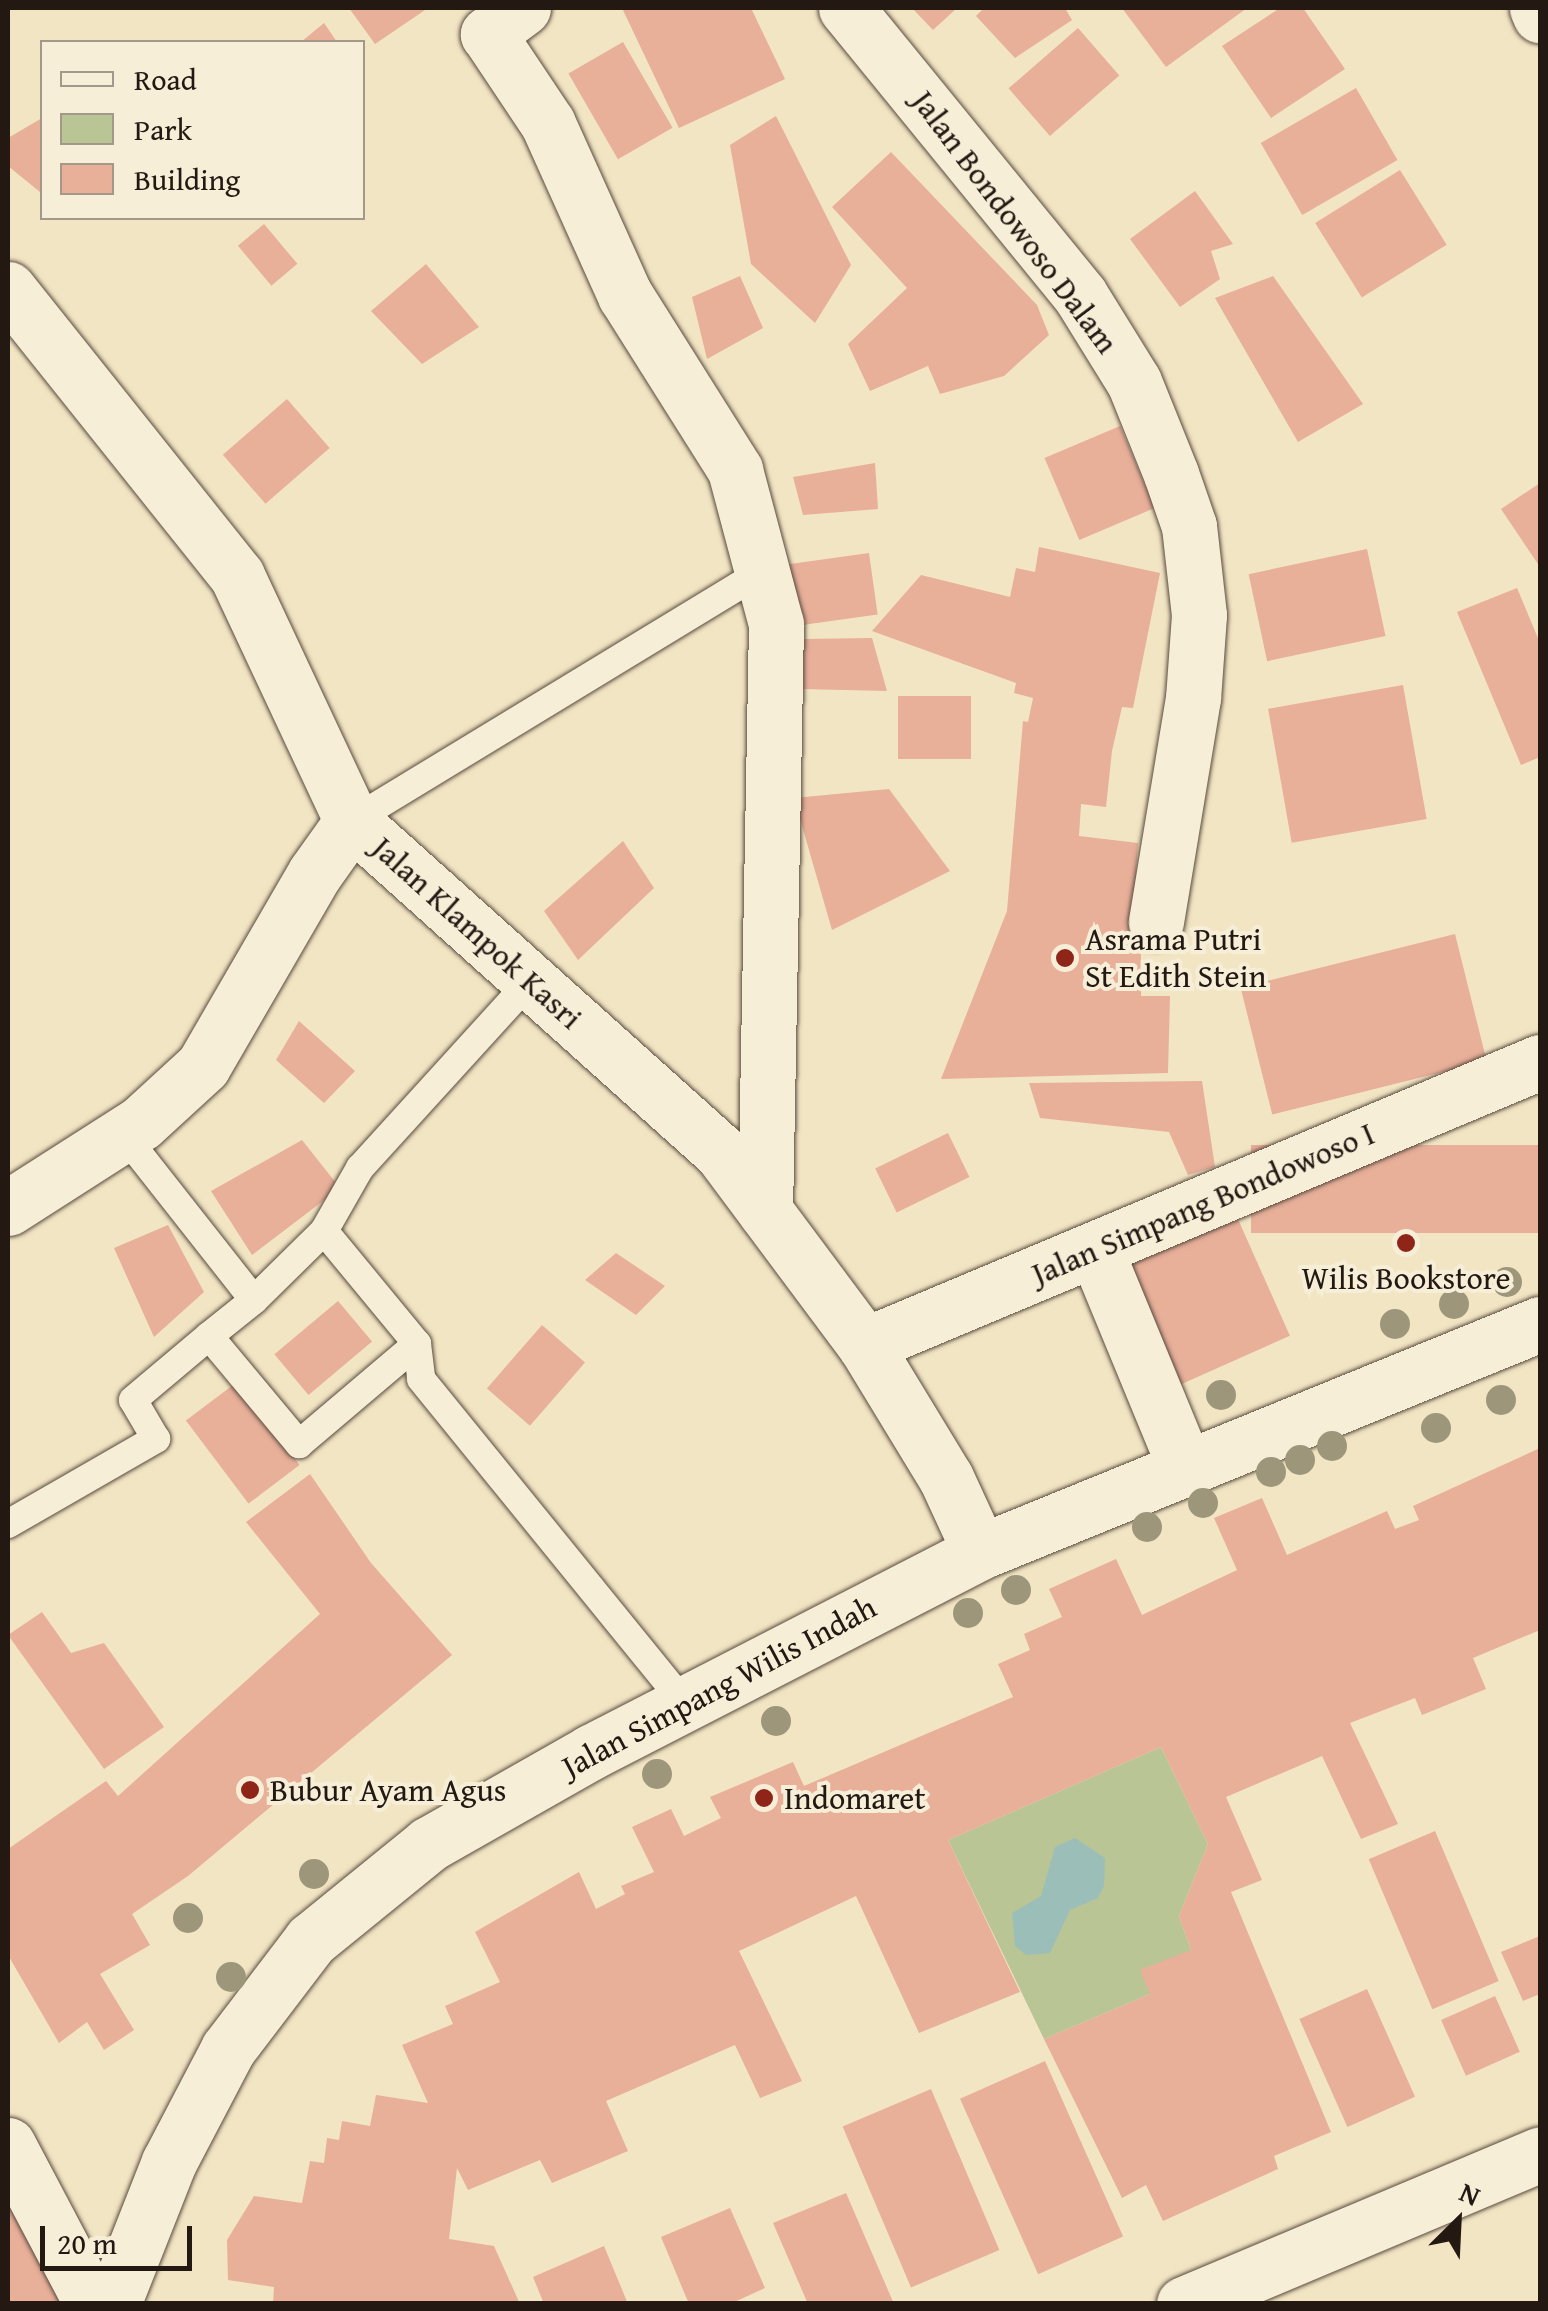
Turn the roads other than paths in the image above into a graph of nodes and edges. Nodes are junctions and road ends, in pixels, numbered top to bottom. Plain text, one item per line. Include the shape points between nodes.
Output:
1 (846, 8) edge
2 (1536, 8) edge
3 (1540, 15) edge
4 (497, 16) edge
5 (8, 289) edge
6 (762, 572) junction
7 (352, 821) junction
8 (1156, 922) dead end
9 (530, 981) junction
10 (1540, 1062) edge
11 (124, 1135) junction
12 (8, 1208) edge
13 (764, 1211) junction
14 (324, 1231) junction
15 (1096, 1252) junction
16 (254, 1300) junction
17 (1540, 1324) edge
18 (209, 1336) junction
19 (417, 1344) junction
20 (865, 1345) junction
21 (1184, 1464) junction
22 (8, 1524) edge
23 (980, 1552) junction
24 (684, 1703) junction
25 (8, 2145) edge
26 (1540, 2154) edge
27 (92, 2304) edge
28 (114, 2304) edge
29 (1184, 2304) edge

1 - 8 street, Jalan Bondowoso Dalam via 1080,295 1134,382 1172,474 1189,526 1199,615 1193,698
2 - 3 street
4 - 6 street via 624,295 735,470
5 - 7 street, Jalan Klampok Kasri via 238,576
6 - 7 lane
6 - 13 street via 776,624
7 - 9 street, Jalan Klampok Kasri
7 - 11 street via 314,873 203,1066
9 - 13 street, Jalan Klampok Kasri via 721,1152
9 - 14 lane via 360,1168
10 - 15 street, Jalan Simpang Bondowoso I
11 - 12 street
11 - 16 lane
13 - 20 street, Jalan Klampok Kasri
14 - 16 lane
14 - 19 lane
15 - 20 street, Jalan Simpang Bondowoso I
15 - 21 street
16 - 18 lane
17 - 21 street, Jalan Simpang Wilis Indah
18 - 19 lane via 299,1444
18 - 22 lane via 134,1400 156,1439
19 - 24 lane via 421,1379
20 - 23 street, Jalan Klampok Kasri via 946,1478
21 - 23 street, Jalan Simpang Wilis Indah
23 - 24 street, Jalan Simpang Wilis Indah
24 - 28 street, Jalan Simpang Wilis Indah via 429,1844 311,1940 228,2048 196,2104 121,2272
25 - 27 street
26 - 29 street

